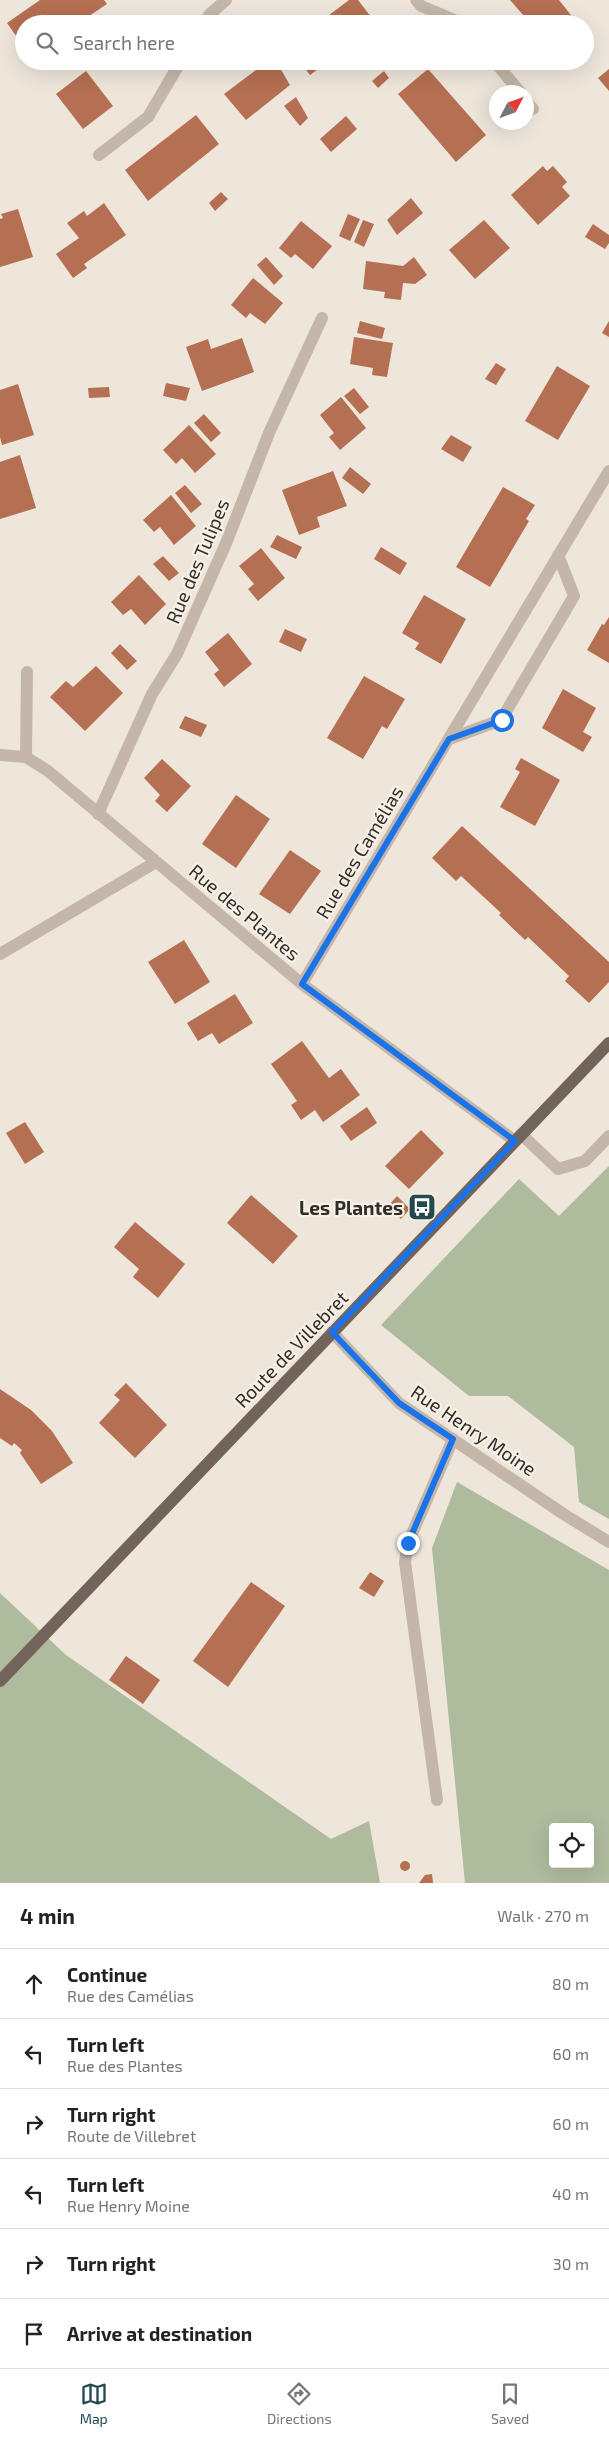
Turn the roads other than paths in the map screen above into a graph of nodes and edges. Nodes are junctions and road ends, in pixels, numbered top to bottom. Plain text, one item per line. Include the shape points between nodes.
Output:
1 (226, 0) edge
2 (416, 0) edge
3 (209, 15) edge
4 (442, 15) edge
5 (176, 70) edge
6 (502, 70) edge
7 (514, 85) edge
8 (99, 155) dead end
9 (322, 318) dead end
10 (609, 471) edge
11 (558, 556) junction
12 (27, 672) dead end
13 (449, 739) junction
14 (0, 755) edge
15 (26, 757) junction
16 (98, 814) junction
17 (156, 862) junction
18 (0, 954) edge
19 (302, 984) junction
20 (609, 1043) edge
21 (609, 1136) edge
22 (518, 1138) junction
23 (332, 1332) junction
24 (453, 1439) junction
25 (609, 1542) edge
26 (0, 1681) edge
27 (437, 1800) dead end

1 - 3 street
2 - 4 street via 421,6
5 - 8 street via 148,117
6 - 7 street
9 - 16 street, Rue des Tulipes via 269,433 227,541 177,654 152,694
10 - 11 street, Rue des Camélias
11 - 13 street, Rue des Camélias
11 - 13 street via 574,596 502,720
12 - 15 street
13 - 19 street, Rue des Camélias
14 - 15 street, Rue des Plantes
15 - 16 street, Rue des Plantes via 48,771
16 - 17 street, Rue des Plantes
17 - 18 street
17 - 19 street, Rue des Plantes
19 - 22 street, Rue des Plantes
20 - 22 main road, Route de Villebret
21 - 22 street, Rue des Plantes via 584,1161 558,1169
22 - 23 main road, Route de Villebret
23 - 24 street, Rue Henry Moine via 399,1403
23 - 26 main road, Route de Villebret
24 - 25 street, Rue Henry Moine
24 - 27 street via 408,1543 405,1562

